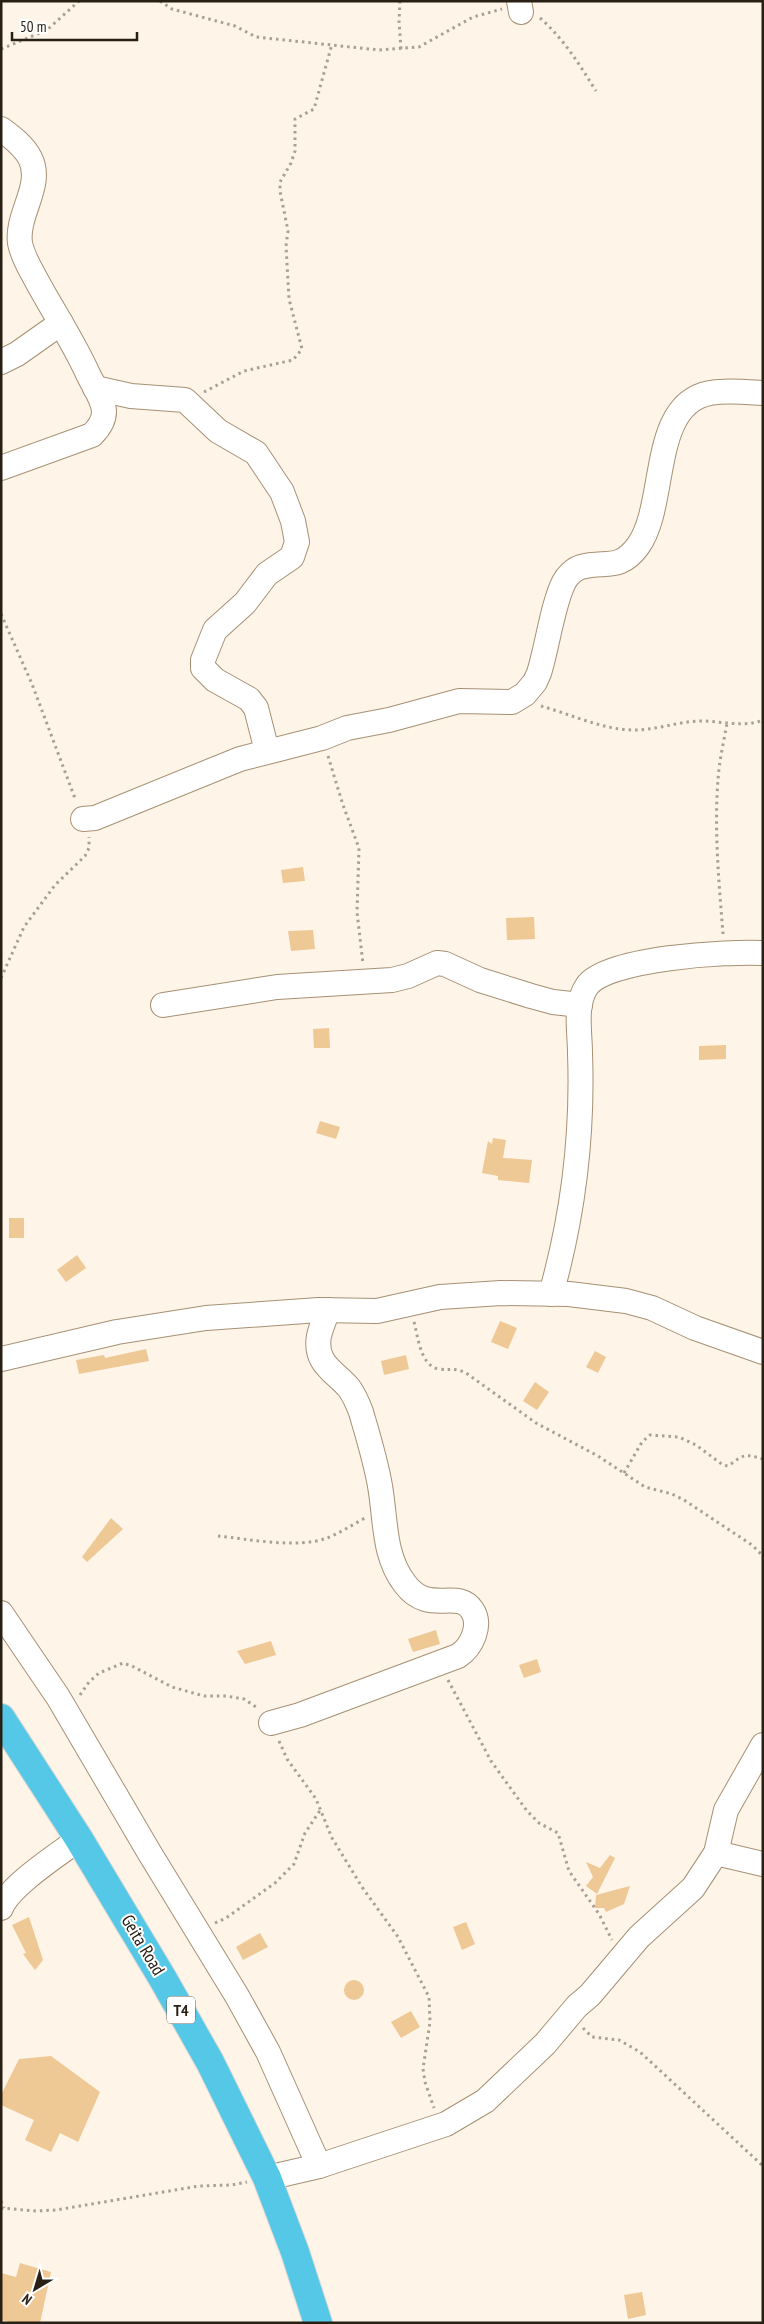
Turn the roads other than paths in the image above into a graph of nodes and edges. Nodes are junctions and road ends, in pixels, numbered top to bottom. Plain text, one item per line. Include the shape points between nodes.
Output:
1 (1, 129) edge
2 (11, 222) edge
3 (61, 323) junction
4 (1, 362) edge
5 (95, 388) junction
6 (763, 393) edge
7 (1, 468) edge
8 (267, 751) junction
9 (83, 819) road end
10 (763, 953) edge
11 (163, 1005) dead end
12 (580, 1005) junction
13 (551, 1294) junction
14 (328, 1310) junction
15 (763, 1352) edge
16 (1, 1359) edge
17 (1, 1613) edge
18 (1, 1718) edge
19 (271, 1723) road end
20 (763, 1745) edge
21 (78, 1839) junction
22 (716, 1853) junction
23 (763, 1864) edge
24 (1, 1908) edge
25 (319, 2166) junction
26 (267, 2178) junction
27 (318, 2323) edge

1 - 2 street via 22,146 34,170 33,189
2 - 3 street via 26,262
3 - 4 street
3 - 5 street via 80,353
5 - 7 street via 104,412 101,425 92,435
5 - 8 street via 131,396 185,400 218,431 256,453 282,492 297,542 292,557 267,574 246,603 215,630 203,660 203,668 215,680 249,700 256,708
6 - 8 street via 734,391 708,394 690,401 680,413 669,432 655,506 638,545 617,564 580,567 564,581 539,673 525,694 512,702 459,701
8 - 9 street via 94,818
10 - 12 street via 725,952 643,963 604,973 587,986
11 - 12 street via 276,987 392,980 438,963 546,1000
12 - 13 street via 580,1124 576,1171 563,1252
13 - 14 street via 501,1293 447,1297 377,1311
13 - 15 street via 626,1301 652,1308 695,1328
14 - 16 street via 169,1323
14 - 19 street via 319,1336 321,1360 356,1399 380,1484 386,1540 393,1562 404,1584 418,1598 428,1602 456,1600 471,1608 475,1627 467,1650 439,1664
17 - 25 street via 69,1716 198,1930 268,2052
18 - 21 highway, Geita Road / T4
20 - 22 street via 726,1810
21 - 24 street via 19,1886
21 - 26 highway, Geita Road / T4 via 210,2062
22 - 23 street
22 - 25 street via 693,1888 639,1937 590,1996 486,2101 446,2124
25 - 26 street
26 - 27 highway, Geita Road / T4

